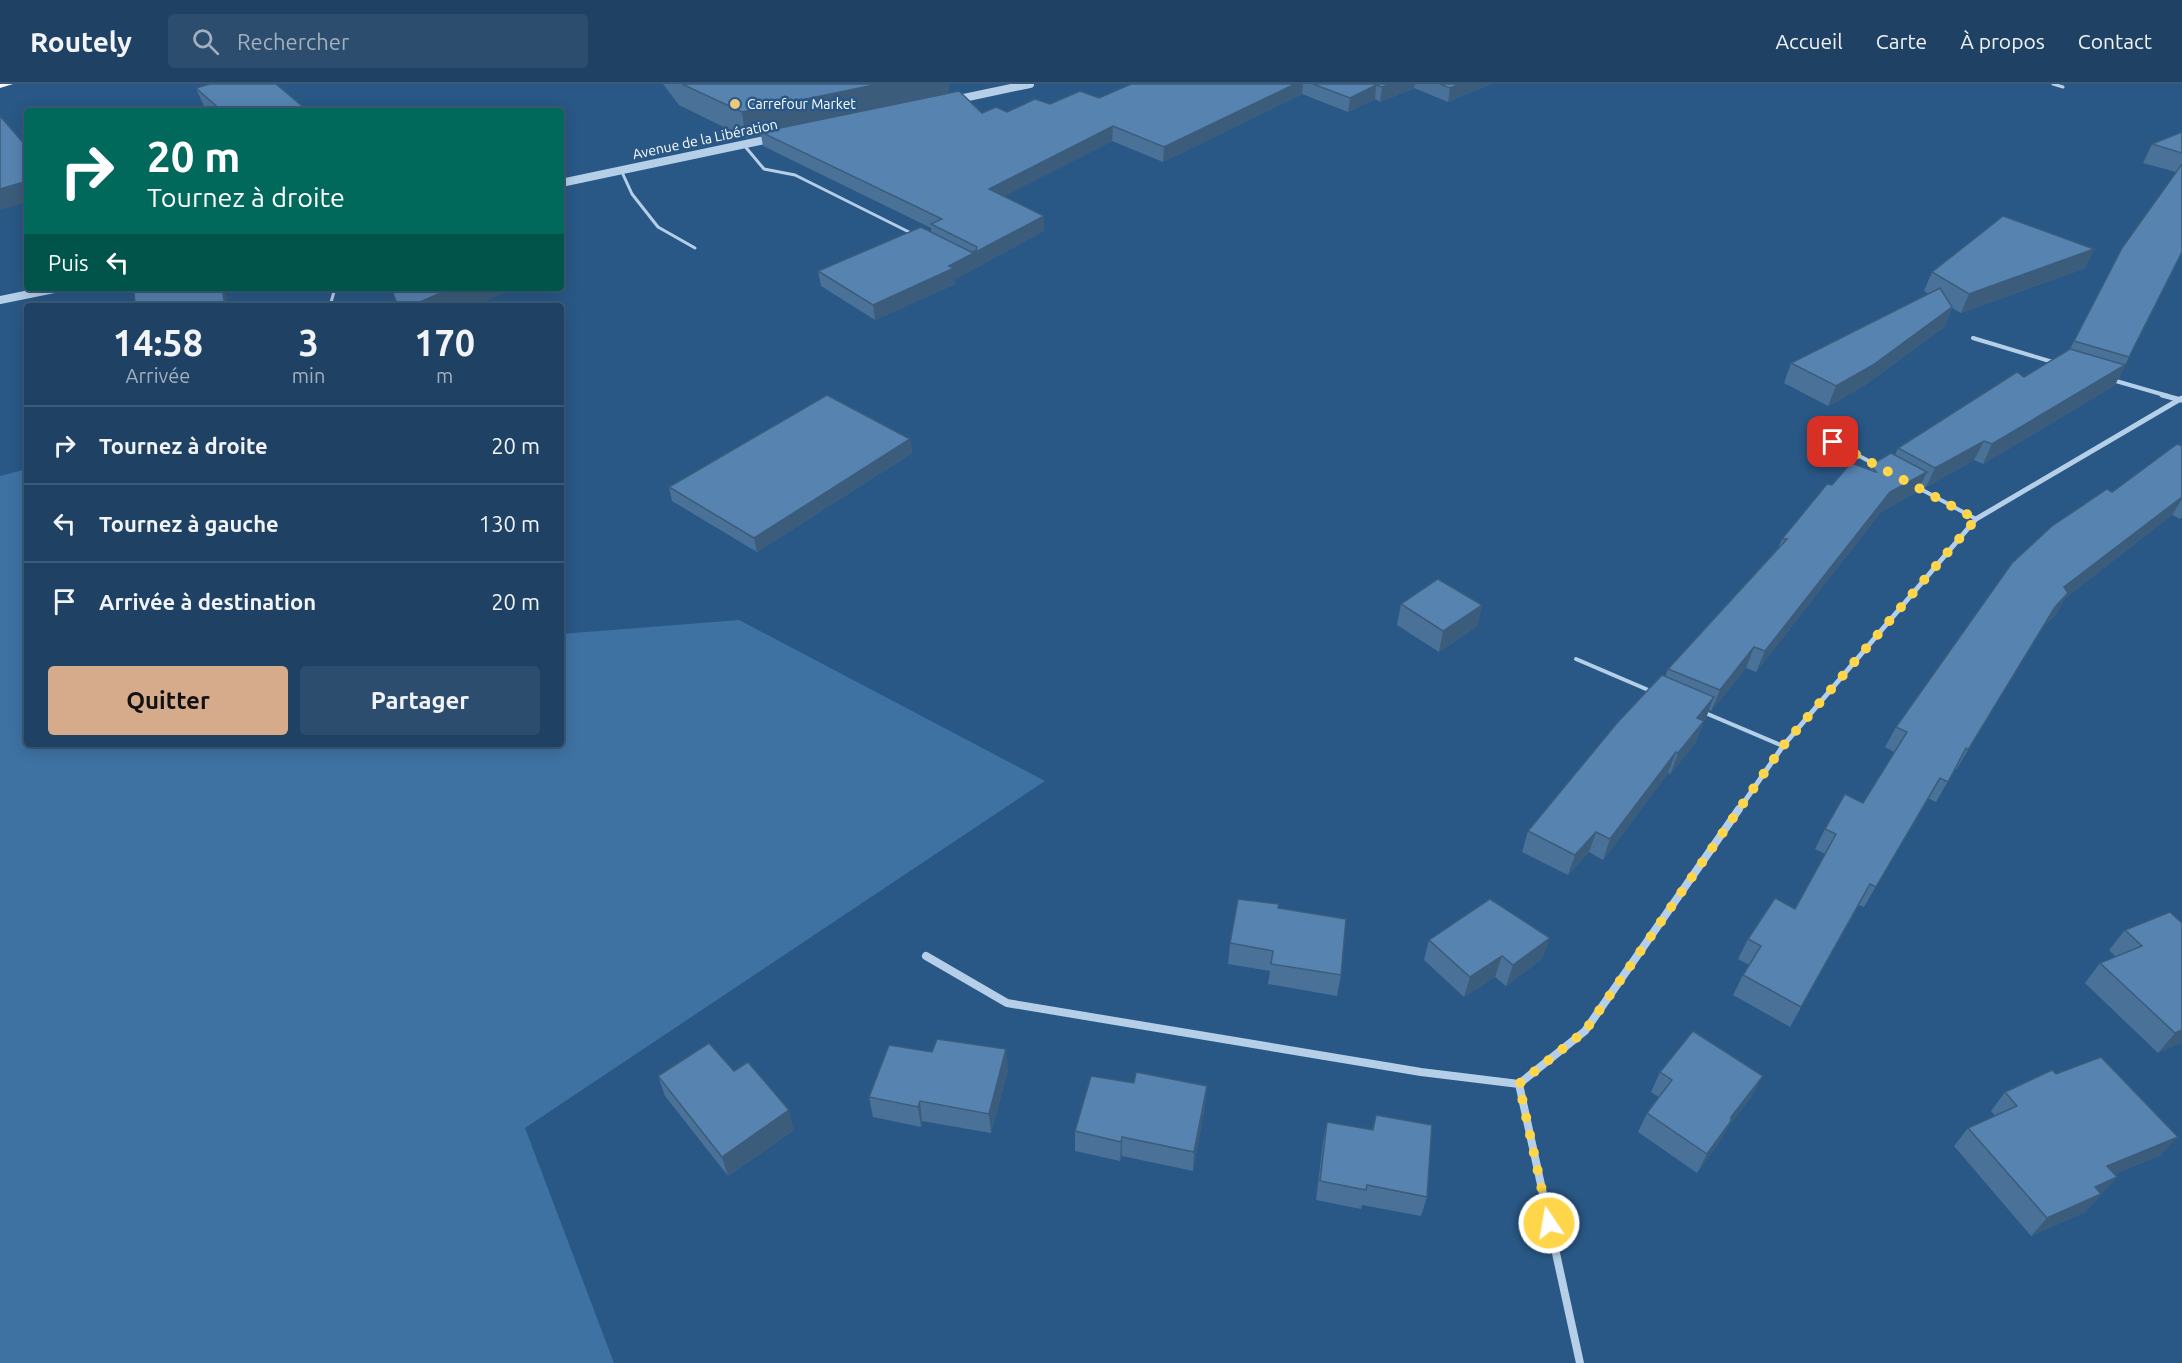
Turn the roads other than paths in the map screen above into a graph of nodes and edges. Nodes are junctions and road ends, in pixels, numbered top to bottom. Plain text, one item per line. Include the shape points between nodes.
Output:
1 (9, 84) edge
2 (1030, 84) edge
3 (2053, 84) edge
4 (0, 86) edge
5 (2063, 87) dead end
6 (940, 103) edge
7 (784, 136) edge
8 (743, 144) junction
9 (621, 170) junction
10 (564, 182) edge
11 (921, 238) edge
12 (694, 248) dead end
13 (44, 291) edge
14 (0, 300) edge
15 (1973, 338) dead end
16 (2061, 364) edge
17 (2104, 377) edge
18 (2181, 399) edge
19 (1833, 442) dead end
20 (1884, 469) edge
21 (1905, 480) edge
22 (1976, 519) junction
23 (1576, 659) dead end
24 (1663, 696) edge
25 (1695, 709) edge
26 (1783, 746) junction
27 (926, 956) dead end
28 (1519, 1084) junction
29 (1580, 1363) edge

1 - 4 main road
2 - 6 street
3 - 5 lane
7 - 8 street, Avenue de la Libération
8 - 9 street, Avenue de la Libération
8 - 11 lane via 765,169 795,175
9 - 10 street, Avenue de la Libération
9 - 12 lane via 632,194 658,227
13 - 14 street
15 - 16 street
17 - 18 street
18 - 22 street
19 - 20 lane
21 - 22 lane
22 - 26 street
23 - 24 lane
25 - 26 lane
26 - 28 street via 1585,1031
27 - 28 street via 1006,1004 1421,1072
28 - 29 street

